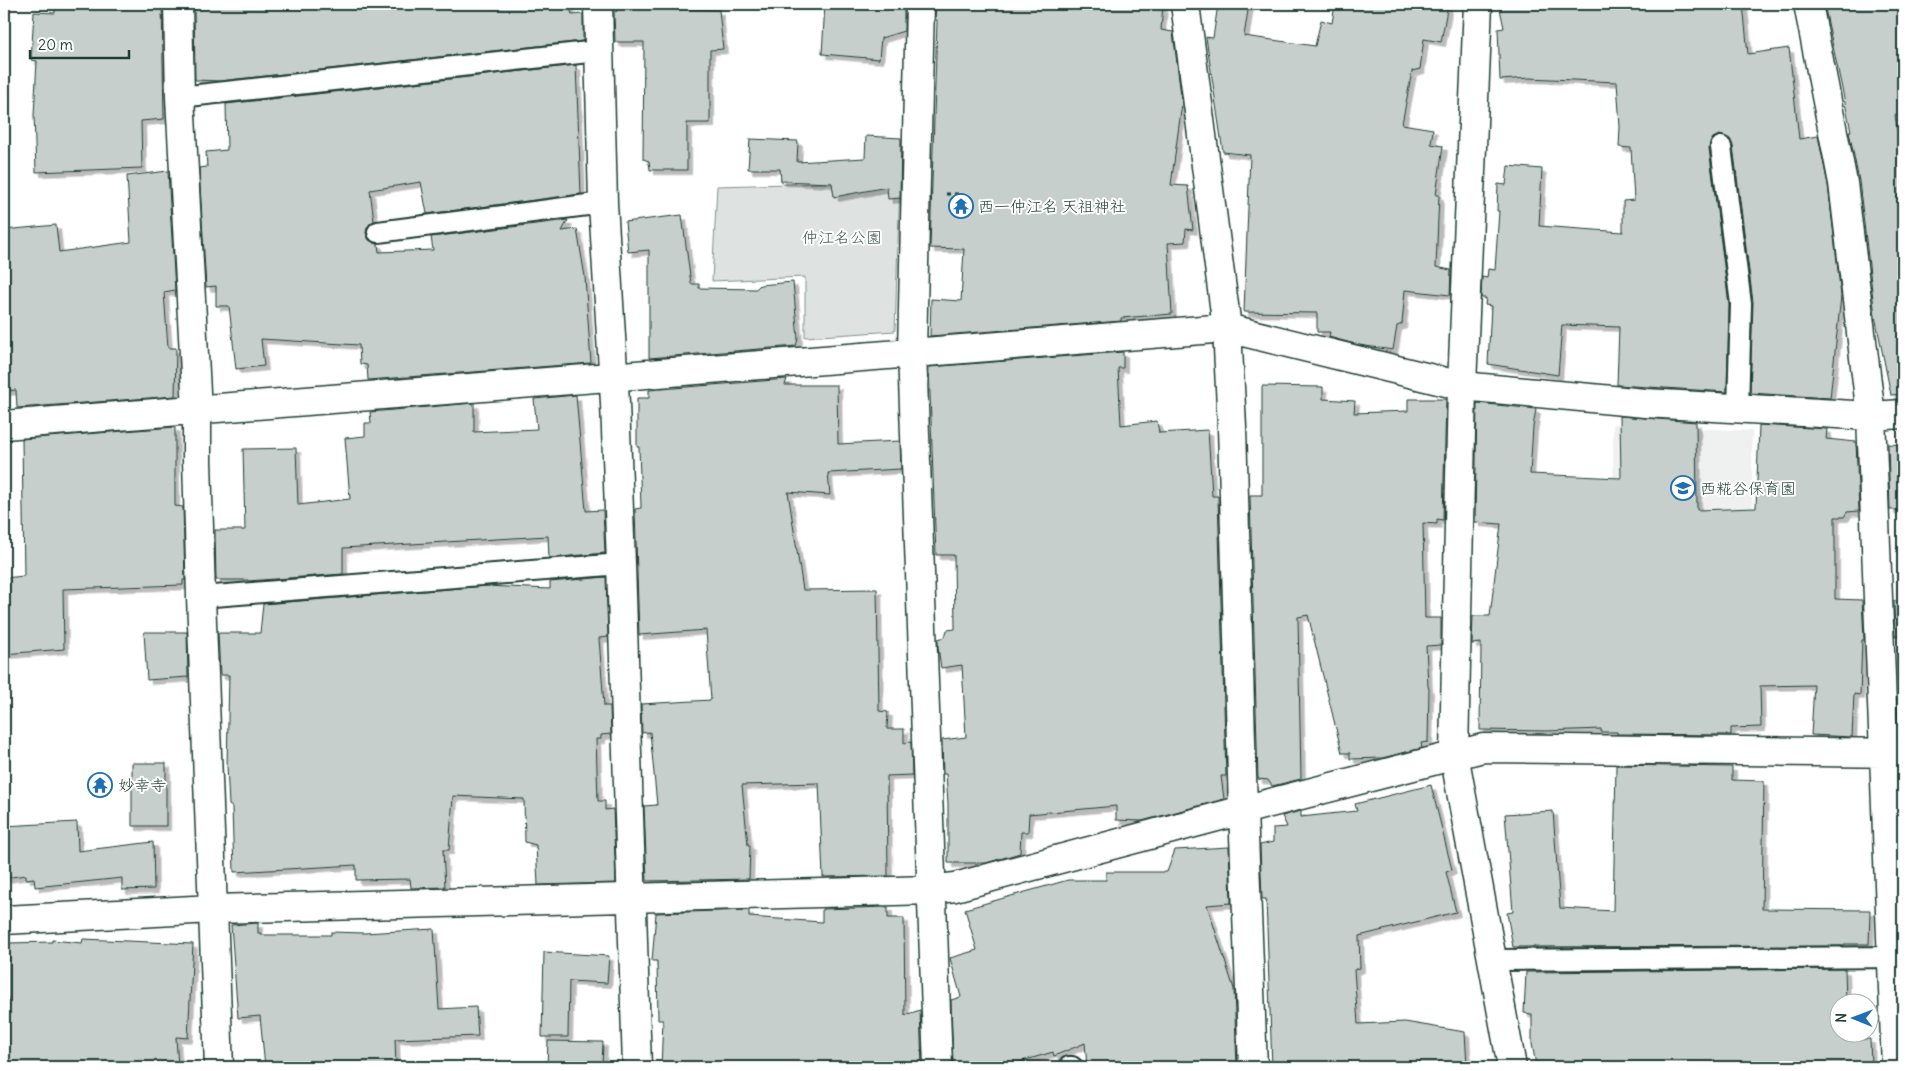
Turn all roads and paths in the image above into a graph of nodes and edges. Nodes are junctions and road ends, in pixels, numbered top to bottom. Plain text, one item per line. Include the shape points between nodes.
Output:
1 (178, 4) edge
2 (598, 4) edge
3 (920, 4) edge
4 (1185, 4) edge
5 (1478, 4) edge
6 (1808, 4) edge
7 (598, 50) junction
8 (180, 98) junction
9 (1721, 147) dead end
10 (604, 203) junction
11 (378, 232) dead end
12 (1227, 328) junction
13 (912, 352) junction
14 (614, 378) junction
15 (1462, 386) junction
16 (1738, 408) junction
17 (197, 410) junction
18 (1903, 414) edge
19 (1871, 416) junction
20 (4, 426) edge
21 (621, 564) junction
22 (201, 597) junction
23 (1894, 753) edge
24 (1454, 754) junction
25 (1243, 810) junction
26 (931, 890) junction
27 (631, 898) junction
28 (213, 909) junction
29 (4, 920) edge
30 (1898, 957) edge
31 (1492, 960) junction
32 (219, 1067) edge
33 (637, 1067) edge
34 (938, 1067) edge
35 (1253, 1067) edge
36 (1512, 1067) edge
37 (1896, 1067) edge

1 - 8 street
2 - 7 street
3 - 13 street
4 - 12 street
5 - 15 street
6 - 19 street via 1843,183
7 - 8 lane
7 - 10 street
8 - 17 street
9 - 16 lane via 1741,304
10 - 11 lane
10 - 14 street
12 - 13 street
12 - 15 street
12 - 25 street
13 - 14 street
13 - 26 street
14 - 17 street
14 - 21 street
15 - 16 street
15 - 24 street
16 - 19 street
17 - 20 street
17 - 22 street
18 - 19 street
19 - 23 street
21 - 22 lane
21 - 27 street
22 - 28 street
23 - 24 street via 1483,748
23 - 30 street
24 - 25 street
24 - 31 street
25 - 26 street via 955,887
25 - 35 street
26 - 27 street
26 - 34 street
27 - 28 street
27 - 33 street
28 - 29 street
28 - 32 street
30 - 31 lane
30 - 37 street
31 - 36 street

